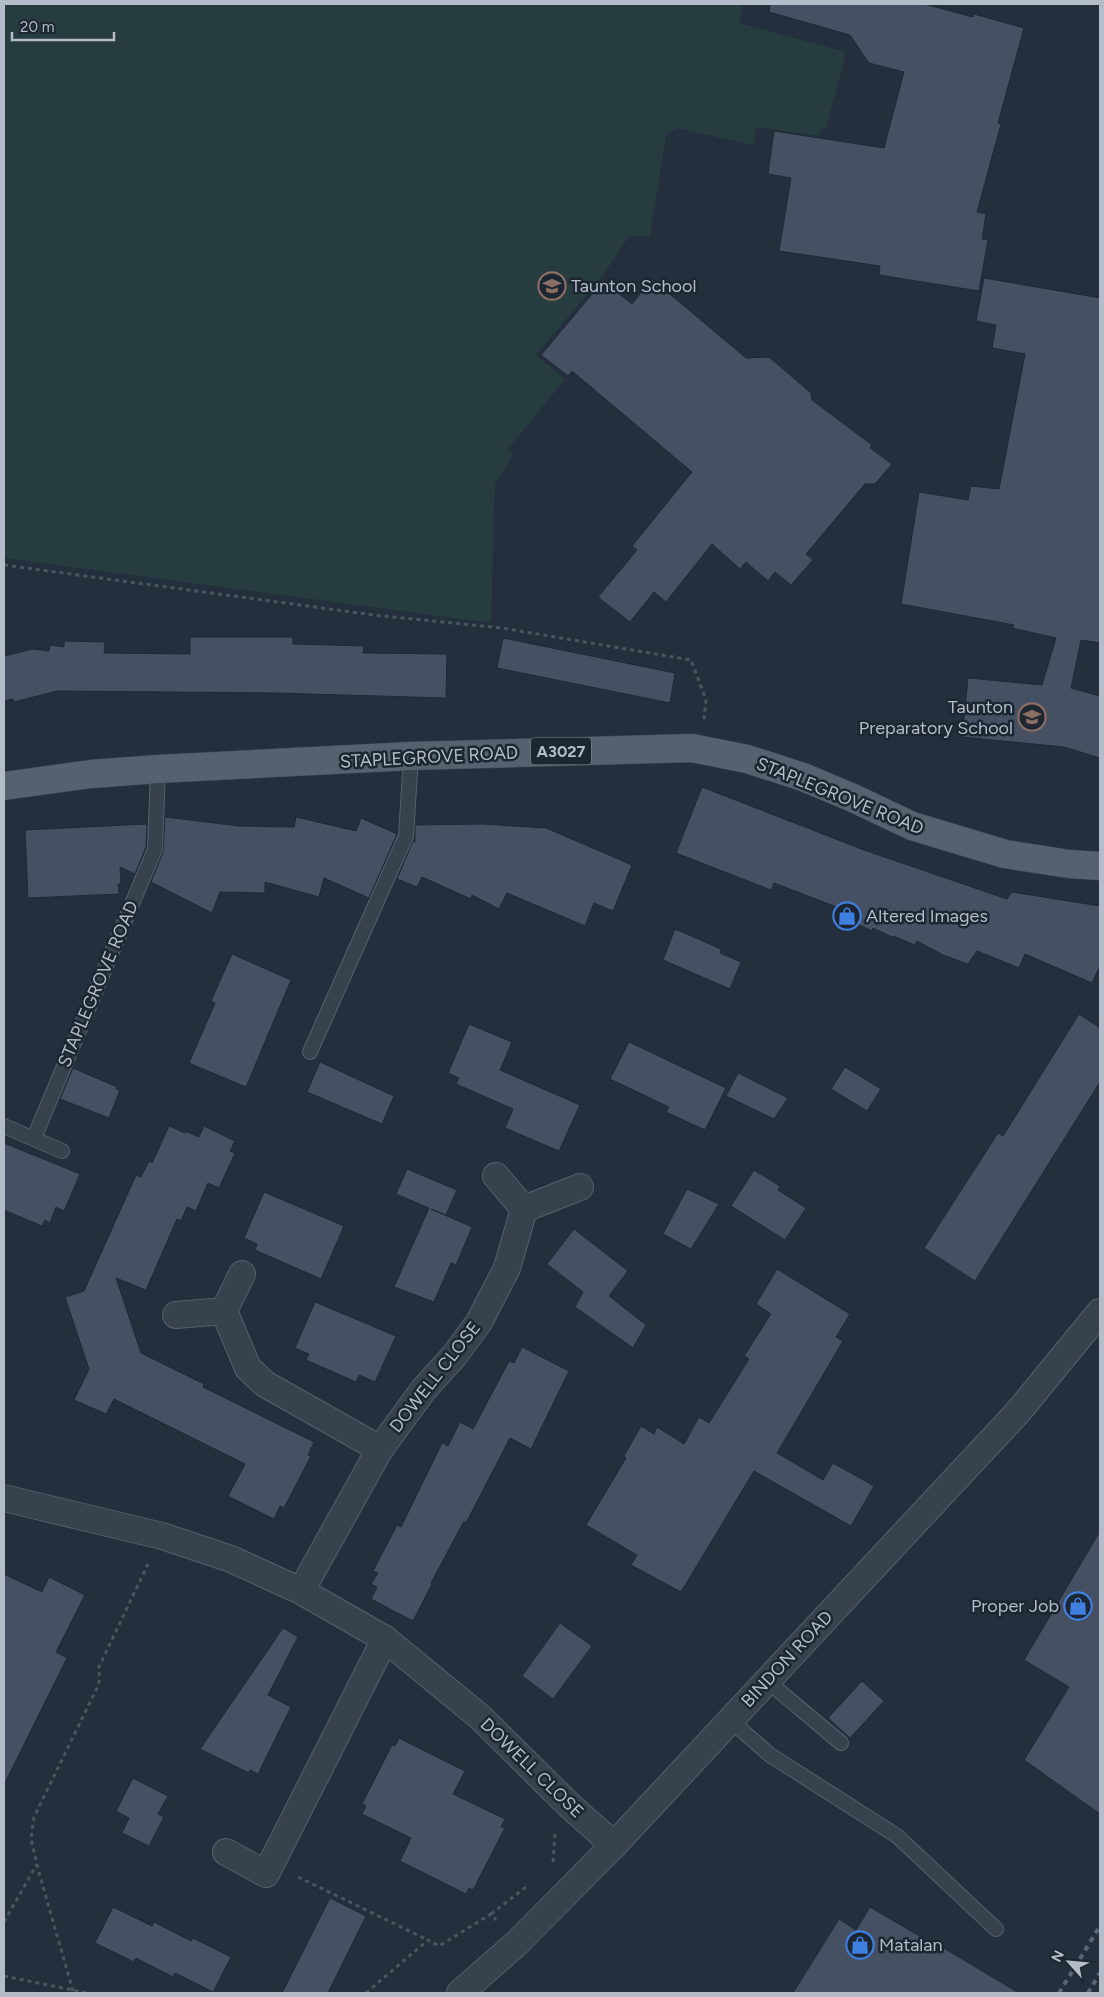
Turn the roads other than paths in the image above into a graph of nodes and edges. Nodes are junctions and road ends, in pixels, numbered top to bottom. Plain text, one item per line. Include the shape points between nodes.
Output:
1 (411, 756) junction
2 (158, 769) junction
3 (4, 786) edge
4 (1100, 866) edge
5 (310, 1052) dead end
6 (4, 1126) edge
7 (34, 1138) junction
8 (62, 1151) dead end
9 (496, 1176) dead end
10 (580, 1187) dead end
11 (524, 1209) junction
12 (242, 1274) dead end
13 (224, 1311) junction
14 (1100, 1312) edge
15 (176, 1315) dead end
16 (380, 1449) junction
17 (4, 1498) edge
18 (301, 1591) junction
19 (384, 1640) junction
20 (766, 1680) junction
21 (730, 1720) junction
22 (841, 1743) dead end
23 (614, 1845) junction
24 (226, 1852) dead end
25 (996, 1929) dead end
26 (460, 1993) edge

1 - 2 main road, STAPLEGROVE ROAD / A3027
1 - 4 main road, STAPLEGROVE ROAD / A3027 via 702,749 803,777 912,826 1006,854
1 - 5 lane via 406,836
2 - 3 main road, STAPLEGROVE ROAD / A3027
2 - 7 lane, STAPLEGROVE ROAD via 155,849
6 - 7 lane
7 - 8 lane
9 - 11 street
10 - 11 street
11 - 16 street, DOWELL CLOSE via 507,1268 478,1322
12 - 13 street
13 - 15 street
13 - 16 street via 248,1368 265,1384
14 - 20 street, BINDON ROAD via 1018,1412
16 - 18 street, DOWELL CLOSE
17 - 18 street, DOWELL CLOSE via 162,1536 232,1559
18 - 19 street, DOWELL CLOSE
19 - 23 street, DOWELL CLOSE via 480,1717
19 - 24 street via 266,1874
20 - 21 street, BINDON ROAD
20 - 22 lane
21 - 23 street, BINDON ROAD
21 - 25 lane via 770,1755 897,1836
23 - 26 street, BINDON ROAD via 517,1943

